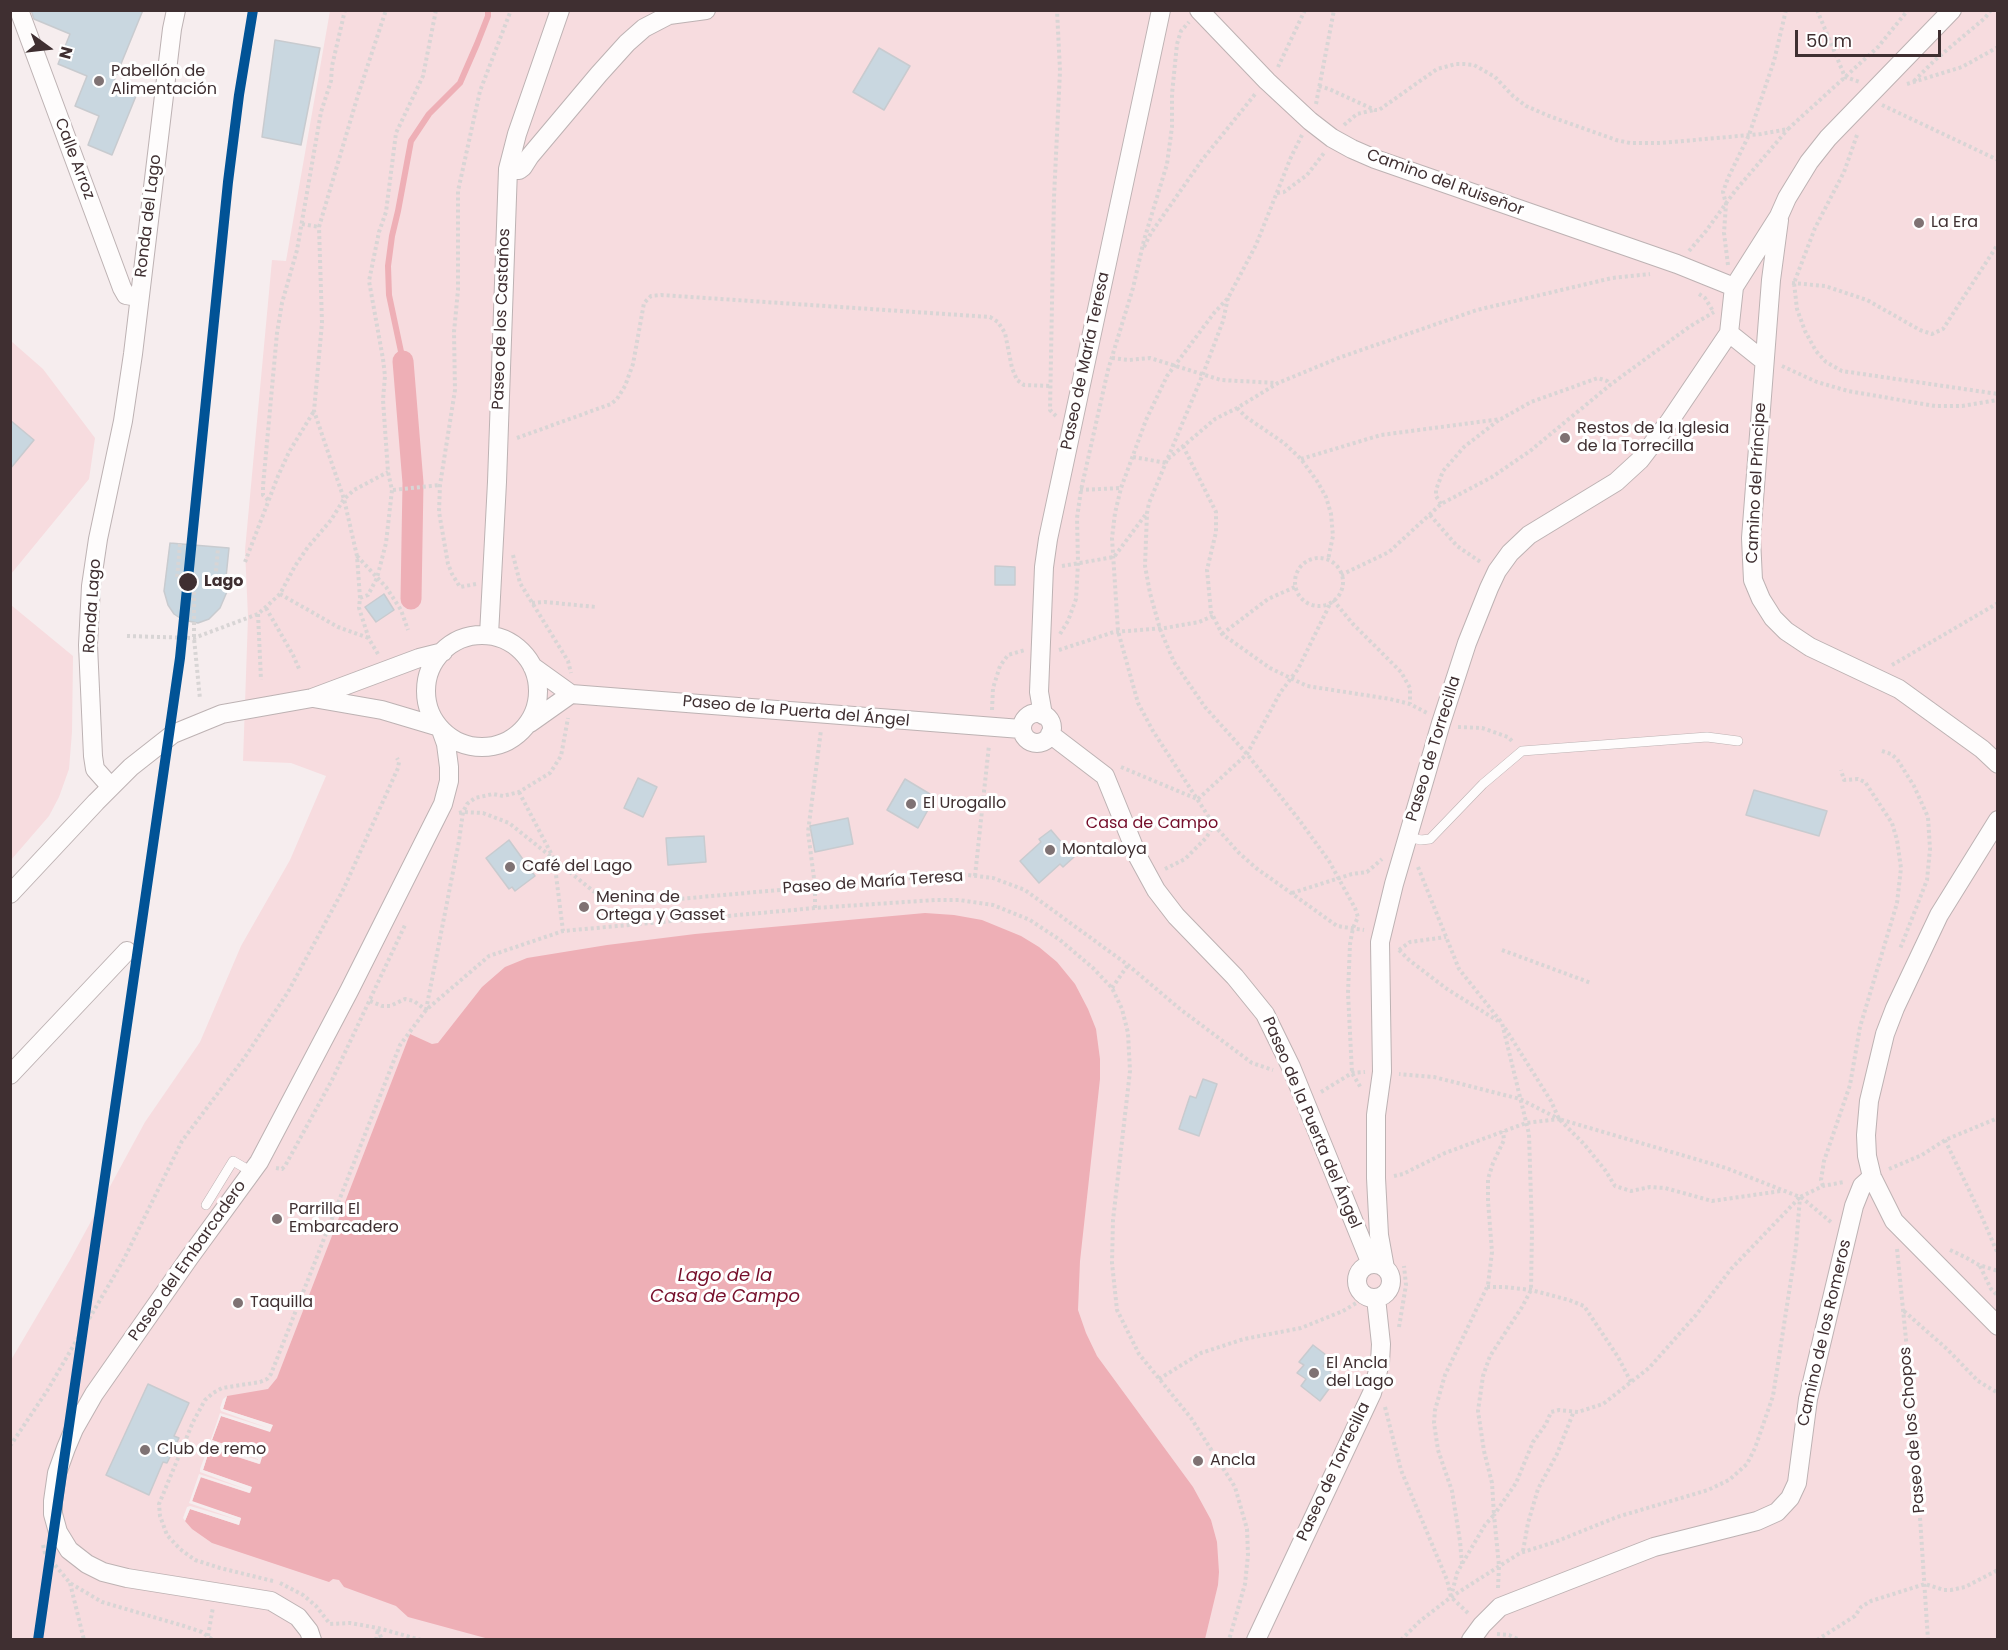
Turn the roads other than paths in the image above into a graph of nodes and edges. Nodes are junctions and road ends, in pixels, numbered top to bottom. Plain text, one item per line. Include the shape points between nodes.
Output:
1 (19, 10) edge
2 (176, 10) edge
3 (560, 10) edge
4 (706, 10) edge
5 (1161, 10) edge
6 (1952, 10) edge
7 (1196, 14) edge
8 (508, 169) junction
9 (1779, 216) junction
10 (1734, 288) junction
11 (138, 297) junction
12 (1724, 320) junction
13 (1764, 361) junction
14 (123, 421) joint
15 (489, 635) junction
16 (443, 651) junction
17 (532, 666) junction
18 (571, 686) junction
19 (312, 698) junction
20 (1044, 715) junction
21 (528, 724) junction
22 (440, 728) junction
23 (1021, 729) junction
24 (1050, 734) junction
25 (1738, 741) dead end
26 (1998, 764) edge
27 (111, 787) junction
28 (1998, 820) edge
29 (1415, 839) junction
30 (10, 894) edge
31 (127, 951) dead end
32 (10, 1075) edge
33 (252, 1172) junction
34 (1867, 1182) junction
35 (206, 1205) dead end
36 (1386, 1265) junction
37 (1372, 1297) junction
38 (1998, 1326) edge
39 (1477, 1632) edge
40 (312, 1640) edge
41 (1256, 1640) edge

1 - 11 street, Calle Arroz via 122,288 126,295
2 - 11 street, Ronda del Lago
3 - 8 street, Paseo de los Castaños
4 - 8 street via 669,15 644,28 599,74 524,167
5 - 20 street, Paseo de María Teresa via 1044,567 1046,647 1039,692
6 - 9 street via 1828,138 1809,162
7 - 10 street, Camino del Ruiseñor via 1332,138 1375,159 1677,264
8 - 15 street, Paseo de los Castaños
9 - 10 street
9 - 13 street, Camino del Príncipe
10 - 12 street
11 - 14 street, Ronda del Lago
12 - 13 street
12 - 29 street, Paseo de Torrecilla via 1669,422 1640,460 1616,482 1529,535 1497,571 1467,643 1441,723
13 - 26 street, Camino del Príncipe via 1751,538 1753,580 1761,599 1786,631 1809,647 1881,679 1927,708
14 - 27 street, Ronda Lago via 96,551 88,634 93,756 95,769
15 - 16 street via 462,639
15 - 17 street via 515,646
16 - 19 street
16 - 22 street via 427,684 429,707
17 - 18 street
17 - 21 street via 538,695
18 - 21 street
18 - 23 street, Paseo de la Puerta del Ángel via 823,715
19 - 22 street via 382,710
19 - 27 street via 238,710 195,724 173,734
20 - 23 street via 1029,715
20 - 24 street via 1051,725
21 - 22 street via 512,739 489,747 464,744
22 - 33 street, Paseo del Embarcadero via 449,767 443,804 297,1093
23 - 24 street via 1023,736 1033,743 1046,740
24 - 36 street, Paseo de la Puerta del Ángel via 1105,776 1148,876 1176,916 1265,1014
25 - 29 lane via 1707,737 1522,750 1430,838
27 - 30 street
28 - 34 street via 1930,933 1885,1034 1866,1122
29 - 36 street, Paseo de Torrecilla via 1402,856 1381,938 1382,1072 1376,1115 1376,1178 1379,1235
31 - 32 street
33 - 35 lane via 233,1161
33 - 40 street, Paseo del Embarcadero via 94,1394 74,1429 57,1473 53,1514 69,1550 103,1572 271,1601 298,1617
34 - 38 street via 1894,1221
34 - 39 street, Camino de los Romeros via 1854,1206 1808,1399 1797,1483 1790,1498 1777,1512 1740,1526 1654,1546 1500,1607
36 - 37 street, Paseo de Torrecilla via 1391,1285 1385,1294
36 - 37 street, Paseo de Torrecilla via 1362,1269 1358,1278 1360,1289
37 - 41 street, Paseo de Torrecilla via 1381,1344 1372,1393

